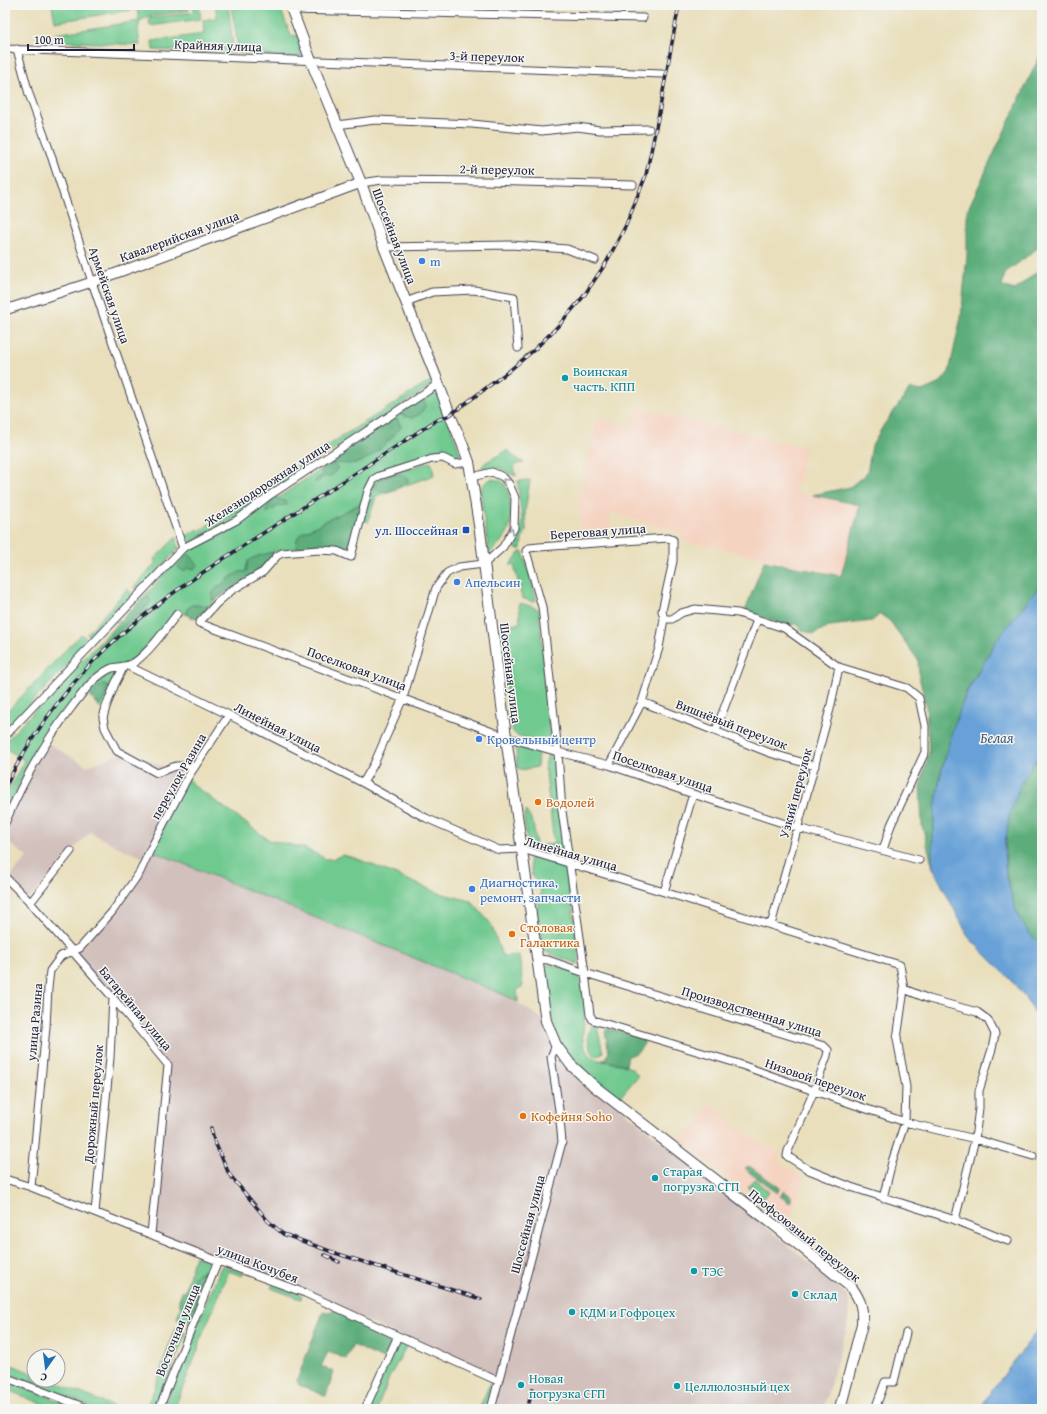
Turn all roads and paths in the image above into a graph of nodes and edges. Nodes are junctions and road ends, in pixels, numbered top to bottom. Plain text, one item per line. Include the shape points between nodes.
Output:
1 (290, 7) edge
2 (643, 18) dead end
3 (5, 49) edge
4 (17, 49) junction
5 (311, 61) junction
6 (662, 74) dead end
7 (337, 125) junction
8 (649, 129) dead end
9 (361, 183) junction
10 (632, 185) dead end
11 (384, 247) junction
12 (595, 260) dead end
13 (92, 282) junction
14 (406, 302) junction
15 (5, 310) edge
16 (518, 348) dead end
17 (438, 384) junction
18 (469, 462) junction
19 (472, 477) junction
20 (183, 548) junction
21 (484, 564) junction
22 (177, 614) dead end
23 (664, 619) junction
24 (757, 620) junction
25 (126, 666) junction
26 (839, 667) junction
27 (403, 698) junction
28 (642, 702) junction
29 (229, 715) junction
30 (716, 730) junction
31 (5, 736) edge
32 (506, 737) junction
33 (558, 752) junction
34 (610, 765) junction
35 (195, 766) junction
36 (815, 766) junction
37 (363, 783) junction
38 (693, 794) junction
39 (5, 823) edge
40 (798, 828) junction
41 (522, 849) junction
42 (150, 850) joint
43 (883, 850) junction
44 (70, 851) dead end
45 (919, 860) dead end
46 (569, 864) junction
47 (5, 877) edge
48 (664, 892) junction
49 (30, 903) junction
50 (771, 925) junction
51 (72, 951) junction
52 (538, 959) junction
53 (585, 973) junction
54 (904, 990) junction
55 (114, 998) junction
56 (556, 1044) junction
57 (571, 1065) joint
58 (814, 1091) junction
59 (905, 1122) junction
60 (975, 1139) junction
61 (1032, 1156) dead end
62 (5, 1179) edge
63 (31, 1187) junction
64 (883, 1198) junction
65 (95, 1212) junction
66 (955, 1220) junction
67 (151, 1234) junction
68 (1008, 1241) dead end
69 (218, 1261) junction
70 (906, 1333) dead end
71 (398, 1336) junction
72 (6, 1378) edge
73 (498, 1381) junction
74 (840, 1408) edge
75 (89, 1409) edge
76 (159, 1409) edge
77 (365, 1409) edge
78 (491, 1409) edge
79 (852, 1409) edge
80 (875, 1409) edge

1 - 2 street
1 - 5 main road, Шоссейная улица
3 - 4 street, Крайняя улица
4 - 5 street, Крайняя улица
4 - 13 street, Армейская улица via 29,94
5 - 6 street, 3-й переулок
5 - 7 main road, Шоссейная улица
7 - 8 street via 375,120 472,124 542,131 577,127 600,130
7 - 9 main road, Шоссейная улица
9 - 10 street, 2-й переулок via 398,180
9 - 11 main road, Шоссейная улица
9 - 13 street, Кавалерийская улица
11 - 12 street via 511,245 567,249
11 - 14 main road, Шоссейная улица
13 - 15 street, Кавалерийская улица
13 - 20 street, Армейская улица
14 - 16 street via 432,292 474,290 514,296
14 - 17 main road, Шоссейная улица
17 - 18 main road, Шоссейная улица
17 - 20 street, Железнодорожная улица via 270,495 237,520
18 - 19 main road, Шоссейная улица
18 - 27 street, Поселковая улица via 456,464 443,458 432,459 379,476 374,479 368,491 351,558 337,551 282,553 263,572 232,590 199,623
19 - 21 main road, Шоссейная улица
21 -> 19 street via 503,547 514,528 515,498 503,477 492,472
20 - 31 street, Железнодорожная улица
21 - 27 street via 459,567 447,573 436,588
21 - 32 main road, Шоссейная улица
22 - 25 street via 142,655
23 - 24 street via 672,619 695,609 738,613
23 - 28 street via 659,648
23 - 33 street, Береговая улица via 662,611 672,561 673,540 668,538 539,547 526,551 542,607
24 - 26 street via 784,628
24 - 30 street
25 - 29 street, Линейная улица
25 - 35 street via 114,684 103,718 105,728 117,751 157,773 176,766
25 - 39 street via 110,669 94,680 56,727 36,758
26 - 36 street, Узкий переулок
26 - 43 street via 907,688 919,698 925,726 925,752 891,825
27 - 32 street, Поселковая улица
27 - 37 street
28 - 30 street, Вишнёвый переулок
28 - 34 street
29 - 35 street, переулок Разина
29 - 37 street, Линейная улица
30 - 36 street, Вишнёвый переулок via 770,753
32 - 33 street, Поселковая улица
32 - 41 main road, Шоссейная улица
33 - 34 street, Поселковая улица
33 - 46 street
34 - 38 street, Поселковая улица
35 - 42 street, переулок Разина
36 - 40 street, Узкий переулок
37 - 41 street, Линейная улица via 426,818 499,850
38 - 40 street, Поселковая улица
38 - 48 street
40 - 43 street, Поселковая улица
40 - 50 street, Узкий переулок
41 - 46 street, Линейная улица
41 - 52 main road, Шоссейная улица
42 - 51 street, улица Разина via 140,872 112,912 80,948
43 - 45 street, Поселковая улица
44 - 49 street
46 - 48 street, Линейная улица
46 - 53 street
47 - 49 street, Батарейная улица
48 - 50 street, Линейная улица
49 - 51 street, Батарейная улица
50 - 54 street, Линейная улица via 900,965
51 - 55 street, Батарейная улица
51 - 63 street, улица Разина via 61,956 50,971
52 - 53 street, Производственная улица
52 - 56 main road, Шоссейная улица via 546,1021
53 - 58 street, Низовой переулок via 590,1015 593,1020 733,1062
53 - 58 street, Производственная улица via 824,1046 828,1050 827,1056
54 - 59 street via 897,1039 906,1087
54 - 60 street via 977,1012 988,1020 995,1034 979,1091
55 - 65 street, Дорожный переулок
55 - 67 street, Батарейная улица via 168,1065
56 - 57 main road, Шоссейная улица
56 - 73 street, Шоссейная улица via 552,1057 562,1142
57 - 74 main road, Профсоюзный переулок via 594,1086 852,1288 863,1312 862,1324
58 - 59 street, Низовой переулок
58 - 64 street, Производственная улица via 787,1156 809,1170
59 - 60 street, Низовой переулок
59 - 64 street
60 - 61 street, Низовой переулок
60 - 66 street
62 - 63 street, улица Кочубея
63 - 65 street, улица Кочубея
64 - 66 street, Производственная улица
65 - 67 street, улица Кочубея
66 - 68 street, Производственная улица
67 - 69 street, улица Кочубея
69 - 71 street, улица Кочубея via 305,1294
69 - 76 street, Восточная улица
70 - 80 street via 894,1382 885,1382
71 - 73 street, улица Кочубея
71 - 77 street
72 - 75 street
73 - 78 street, Шоссейная улица
74 - 79 street, Профсоюзный переулок

